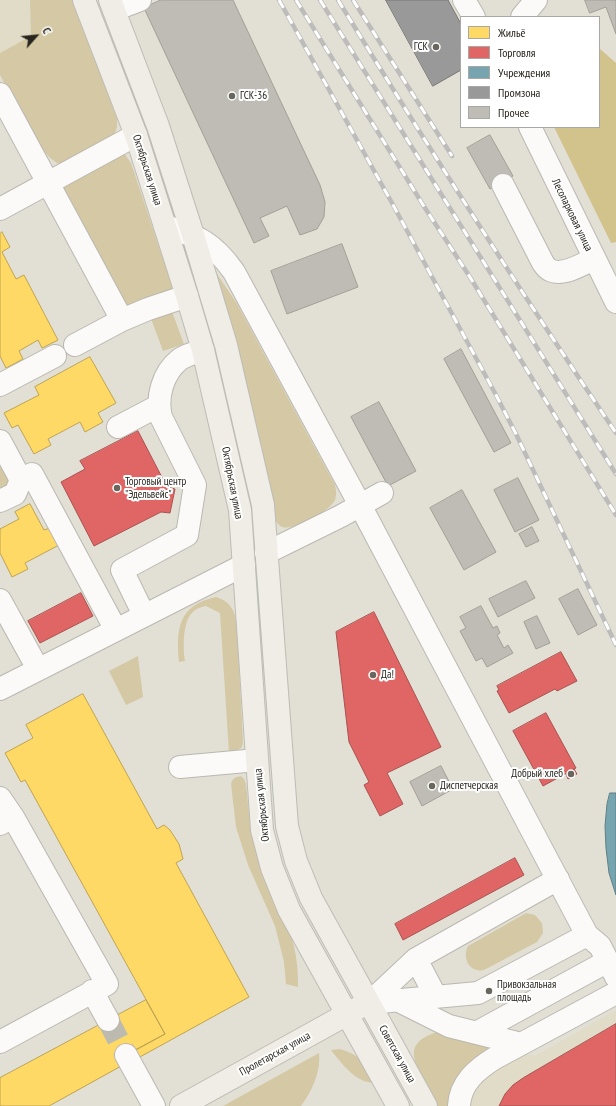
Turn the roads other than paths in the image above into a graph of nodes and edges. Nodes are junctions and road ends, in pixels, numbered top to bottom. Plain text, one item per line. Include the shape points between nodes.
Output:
1 (84, 0) edge
2 (140, 0) edge
3 (464, 0) edge
4 (536, 0) edge
5 (112, 5) edge
6 (473, 16) edge
7 (523, 16) edge
8 (0, 94) edge
9 (530, 128) edge
10 (136, 135) junction
11 (48, 183) junction
12 (503, 185) dead end
13 (0, 209) edge
14 (165, 226) junction
15 (193, 235) junction
16 (594, 259) junction
17 (187, 296) junction
18 (616, 302) edge
19 (122, 320) junction
20 (75, 345) dead end
21 (203, 350) junction
22 (55, 356) dead end
23 (0, 385) edge
24 (158, 406) junction
25 (118, 427) dead end
26 (0, 441) edge
27 (22, 480) junction
28 (382, 493) dead end
29 (0, 501) edge
30 (360, 505) junction
31 (266, 553) junction
32 (244, 565) junction
33 (0, 600) edge
34 (144, 615) junction
35 (116, 630) junction
36 (38, 669) junction
37 (0, 688) edge
38 (257, 760) junction
39 (180, 767) dead end
40 (0, 798) edge
41 (6, 821) edge
42 (558, 879) junction
43 (587, 934) junction
44 (416, 959) junction
45 (612, 969) edge
46 (92, 991) junction
47 (616, 993) edge
48 (436, 997) junction
49 (397, 1000) junction
50 (369, 1003) junction
51 (347, 1015) junction
52 (108, 1020) tunnel mouth
53 (476, 1033) junction
54 (0, 1042) edge
55 (521, 1044) junction
56 (126, 1055) tunnel mouth
57 (154, 1106) edge
58 (181, 1106) edge
59 (398, 1106) edge
60 (426, 1106) edge
61 (458, 1106) edge

1 - 10 main road, Октябрьская улица
2 - 5 street
3 - 6 street
4 - 7 street
5 - 15 main road, Октябрьская улица via 158,126
8 - 11 street
9 - 16 street, Лесопарковая улица
10 - 11 street
10 - 14 main road, Октябрьская улица
11 - 13 street
11 - 19 street
12 - 16 street via 548,270 567,270
14 - 15 street
14 - 17 main road, Октябрьская улица
15 - 30 street via 211,246 234,272
15 - 31 main road, Октябрьская улица via 226,345 263,505
16 - 18 street, Лесопарковая улица
17 - 19 street
17 - 21 main road, Октябрьская улица
19 - 20 street
21 - 24 street via 180,359 170,369 162,385
21 - 32 main road, Октябрьская улица via 240,510
22 - 23 street
24 - 25 street
24 - 34 street via 195,485 187,535 122,570
26 - 27 street
27 - 29 street via 15,494
27 - 35 street via 32,474
28 - 30 street
30 - 31 street
30 - 42 street
31 - 50 main road, Октябрьская улица via 287,826 296,861 311,898
32 - 34 street
32 - 38 main road, Октябрьская улица
33 - 36 street
34 - 35 street
35 - 36 street
36 - 37 street
38 - 39 street
38 - 51 main road, Октябрьская улица via 262,830 272,868 289,910
40 - 41 street
41 - 46 street via 107,984
42 - 43 street
42 - 44 street
43 - 45 street via 600,946
43 - 48 street via 478,993
44 - 48 street
44 - 50 street
45 - 53 street
46 - 52 street
46 - 54 street
47 - 55 street
48 - 49 street
49 - 50 street
49 - 53 street via 449,1026
50 - 51 main road, Пролетарская улица
50 - 60 main road, Советская улица
51 - 58 main road, Пролетарская улица
51 - 59 main road
53 - 55 street
55 - 61 street via 474,1074 463,1089
56 - 57 street

